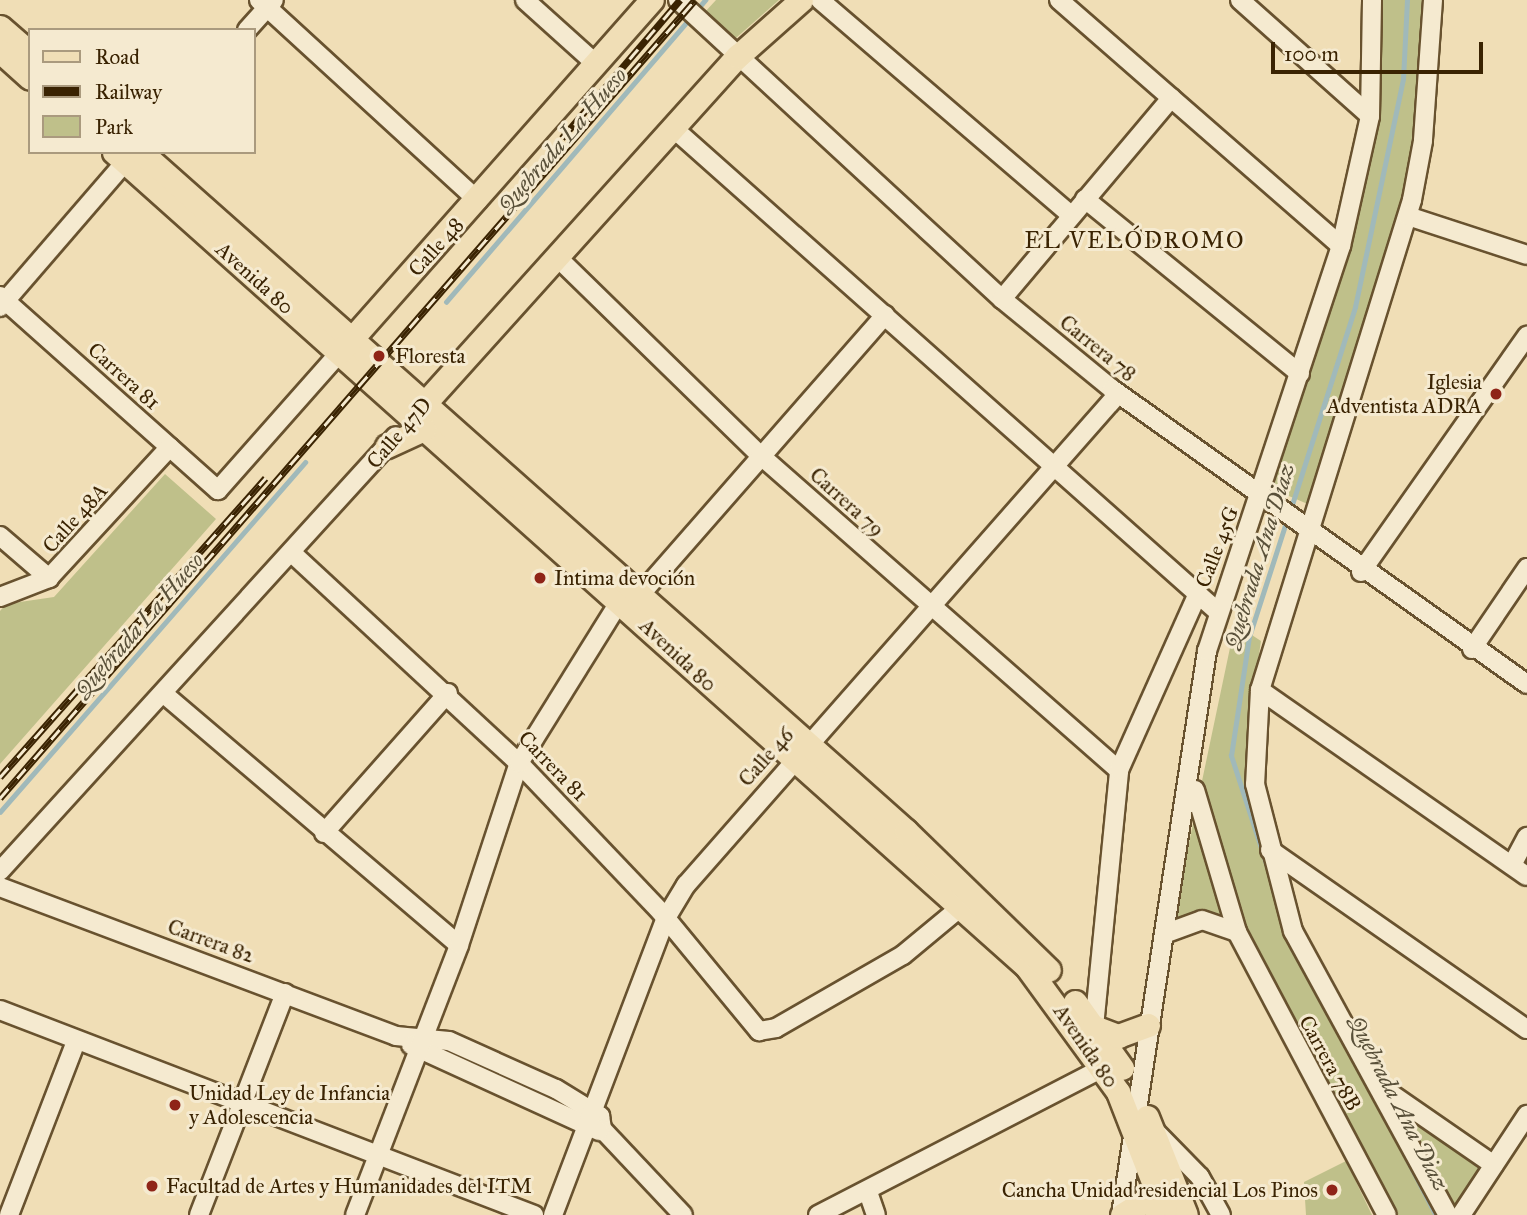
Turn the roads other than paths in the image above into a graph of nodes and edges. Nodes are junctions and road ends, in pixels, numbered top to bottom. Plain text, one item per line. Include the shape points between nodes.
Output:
1 (524, 0) edge
2 (652, 0) edge
3 (801, 0) edge
4 (820, 0) edge
5 (1059, 0) edge
6 (1240, 0) edge
7 (1372, 0) edge
8 (1433, 0) edge
9 (266, 2) edge
10 (682, 4) edge
11 (0, 27) edge
12 (248, 28) edge
13 (0, 51) edge
14 (28, 51) edge
15 (738, 56) junction
16 (596, 64) junction
17 (28, 76) edge
18 (1171, 98) junction
19 (1370, 116) junction
20 (672, 127) junction
21 (127, 156) edge
22 (1085, 199) junction
23 (478, 201) junction
24 (1072, 215) junction
25 (1408, 216) junction
26 (1341, 246) junction
27 (1527, 255) edge
28 (556, 257) junction
29 (1002, 299) junction
30 (2, 302) edge
31 (885, 315) junction
32 (1527, 336) edge
33 (345, 346) junction
34 (1520, 362) edge
35 (1300, 374) junction
36 (1118, 394) junction
37 (420, 417) junction
38 (387, 446) joint
39 (170, 447) junction
40 (760, 456) junction
41 (1054, 467) junction
42 (218, 490) joint
43 (1269, 507) junction
44 (1298, 528) junction
45 (0, 536) edge
46 (293, 554) junction
47 (1527, 568) edge
48 (1361, 572) junction
49 (49, 578) junction
50 (2, 590) edge
51 (1198, 593) junction
52 (630, 598) junction
53 (929, 606) junction
54 (1217, 611) junction
55 (1472, 649) junction
56 (1527, 684) edge
57 (1260, 690) junction
58 (448, 693) junction
59 (164, 694) junction
60 (801, 752) junction
61 (519, 763) junction
62 (1119, 770) junction
63 (1193, 774) junction
64 (324, 833) junction
65 (1527, 837) edge
66 (1270, 850) junction
67 (0, 871) edge
68 (1520, 871) edge
69 (0, 887) edge
70 (962, 906) junction
71 (666, 918) junction
72 (1237, 932) junction
73 (1164, 934) junction
74 (459, 945) junction
75 (285, 993) junction
76 (0, 1010) edge
77 (1148, 1025) junction
78 (1094, 1027) junction
79 (1527, 1029) edge
80 (426, 1034) junction
81 (405, 1038) junction
82 (76, 1041) junction
83 (419, 1054) junction
84 (1110, 1064) junction
85 (1378, 1086) junction
86 (1135, 1092) junction
87 (241, 1107) junction
88 (1527, 1115) edge
89 (1141, 1122) junction
90 (596, 1125) junction
91 (377, 1158) junction
92 (1494, 1165) junction
93 (868, 1192) junction
94 (1172, 1214) edge
95 (9, 1215) edge
96 (199, 1215) edge
97 (355, 1215) edge
98 (534, 1215) edge
99 (553, 1215) edge
100 (683, 1215) edge
101 (818, 1215) edge
102 (876, 1215) edge
103 (1121, 1215) edge
104 (1221, 1215) edge
105 (1387, 1215) edge
106 (1448, 1215) edge
107 (1461, 1215) edge

1 - 16 street
2 - 16 main road, Calle 48
3 - 15 main road, Calle 47D
4 - 24 street
5 - 18 street
6 - 19 street
7 - 19 street, Calle 45G
8 - 25 street via 1423,141
9 - 12 street
9 - 23 street
10 - 15 street, Carrera 78
11 - 14 main road
13 - 17 main road
15 - 20 main road, Calle 47D
15 - 29 street, Carrera 78
16 - 23 main road, Calle 48
18 - 22 street
18 - 26 street
19 - 26 street, Calle 45G
20 - 28 main road, Calle 47D
20 - 31 street
21 - 30 street
21 - 33 main road, Avenida 80
22 - 24 street
22 - 35 street
23 - 33 main road, Calle 48
24 - 29 street
25 - 27 street
25 - 44 street
26 - 35 street, Calle 45G
28 - 37 main road, Calle 47D
28 - 40 street, Carrera 79
29 - 36 street, Carrera 78
30 - 39 street, Carrera 81
31 - 40 street
31 - 41 street
32 - 34 street
33 - 37 main road, Avenida 80
33 - 42 street, Calle 48
34 - 48 street
35 - 43 street, Calle 45G
36 - 41 street, Calle 46
36 - 43 street, Carrera 78
37 - 38 main road
37 - 52 main road, Avenida 80
38 - 46 street, Calle 47D
39 - 42 street, Carrera 81
39 - 49 street, Calle 48A
40 - 52 street
40 - 53 street, Carrera 79
41 - 51 street
41 - 53 street, Calle 46
43 - 44 street, Carrera 78
43 - 54 street, Calle 45G via 1253,519
44 - 48 street
44 - 57 street via 1301,550
45 - 49 street
46 - 58 street, Carrera 81
46 - 59 street, Calle 47D
47 - 55 street
48 - 55 street
49 - 50 street, Calle 48A
51 - 54 street
51 - 62 street
52 - 60 main road, Avenida 80
52 - 61 street
53 - 60 street, Calle 46
53 - 62 street, Carrera 79
54 - 63 street, Calle 45G
55 - 56 street
57 - 66 street via 1255,784
57 - 68 street
58 - 61 street, Carrera 81
58 - 64 street
59 - 64 street
59 - 67 street, Calle 47D
60 - 70 main road, Avenida 80
60 - 71 street, Calle 46 via 717,846
60 - 78 main road, Avenida 80 via 1014,931
61 - 71 street, Carrera 81
61 - 74 street
62 - 78 street
63 - 72 street, Carrera 78B via 1197,809
63 - 73 street, Calle 45G
64 - 74 street
65 - 68 street
66 - 79 street
66 - 85 street, Carrera 78B via 1293,931
69 - 75 street, Carrera 82
70 - 71 street, Carrera 81 via 903,955 776,1028 759,1031
70 - 84 main road, Avenida 80 via 1041,982
71 - 90 street, Calle 46
72 - 73 street via 1202,920
72 - 105 street, Carrera 78B
73 - 77 street, Calle 45G
74 - 80 street
75 - 81 street, Carrera 82
75 - 87 street
76 - 82 street
77 - 78 main road via 1118,1036
77 - 86 street, Calle 45G
78 - 84 main road, Avenida 80
80 - 81 street
80 - 83 street
80 - 90 street, Carrera 82 via 556,1089
81 - 83 street, Carrera 82
82 - 87 street
82 - 95 street
83 - 90 street, Carrera 82
83 - 91 street
84 - 86 main road, Avenida 80
84 - 89 main road, Avenida 80
84 - 93 street
85 - 92 street
85 - 106 street, Carrera 78B
86 - 89 main road, Avenida 80
87 - 91 street
87 - 96 street
88 - 92 street
89 - 94 main road, Avenida 80
89 - 103 street
89 - 104 street via 1200,1177
90 - 99 street, Calle 46
90 - 100 street, Carrera 82
91 - 97 street
91 - 98 street
92 - 107 street
93 - 101 street
93 - 102 street
94 - 103 main road via 1143,1201

